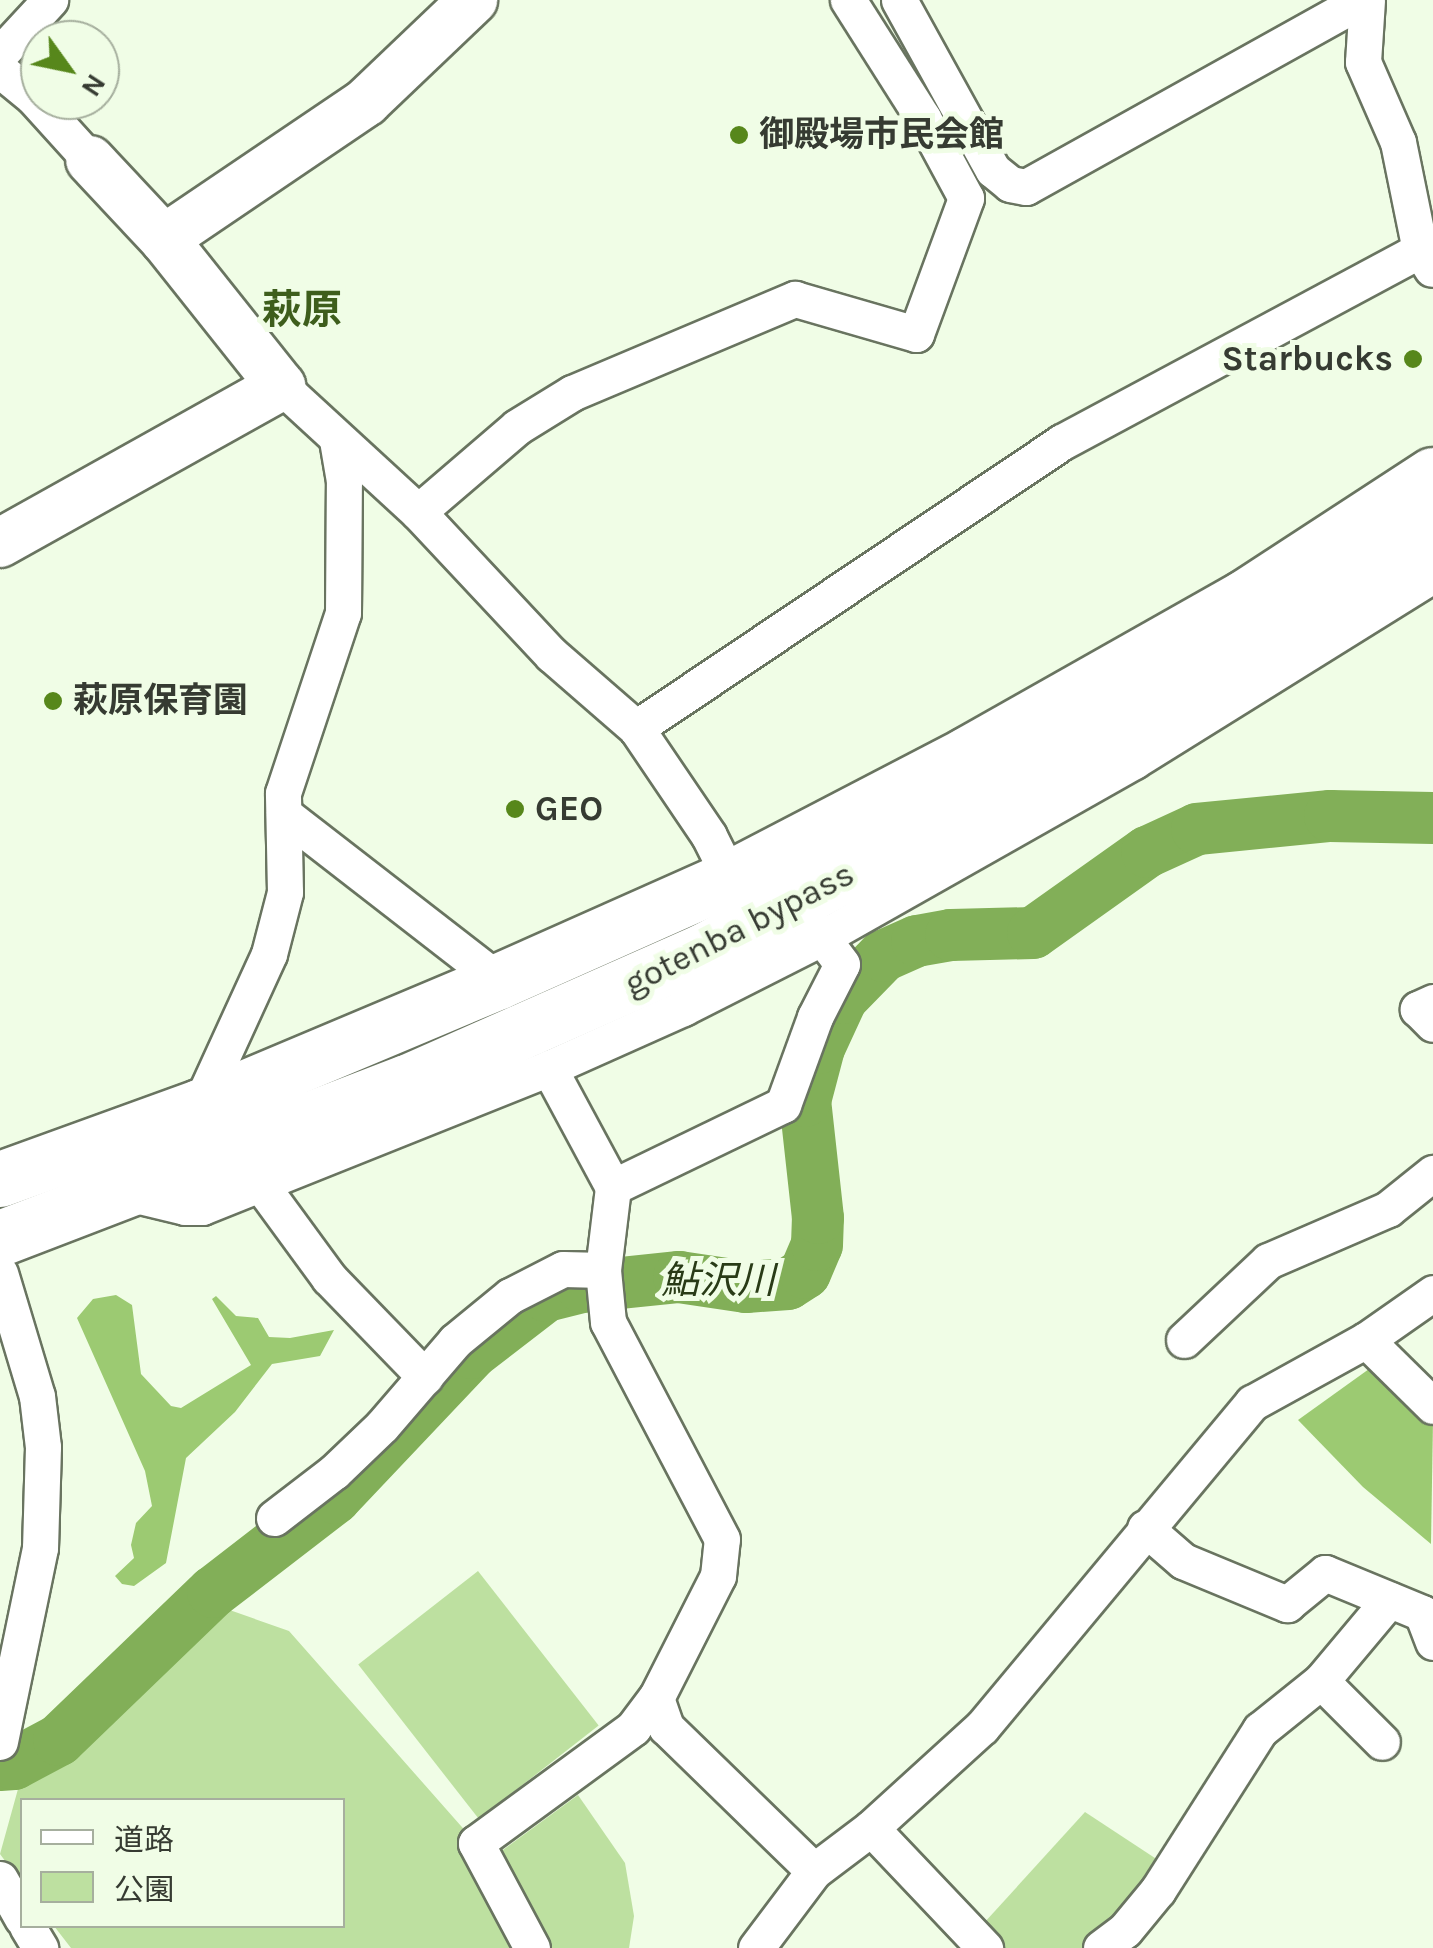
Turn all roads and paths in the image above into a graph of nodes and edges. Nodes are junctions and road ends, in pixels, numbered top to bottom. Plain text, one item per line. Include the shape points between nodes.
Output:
1 (50, 0) edge
2 (473, 0) edge
3 (848, 0) edge
4 (899, 0) edge
5 (1364, 0) edge
6 (0, 54) edge
7 (0, 70) edge
8 (90, 160) joint
9 (164, 239) junction
10 (1427, 260) edge
11 (281, 386) junction
12 (337, 440) junction
13 (1433, 475) edge
14 (418, 512) junction
15 (1433, 531) edge
16 (0, 543) edge
17 (1433, 575) edge
18 (636, 728) junction
19 (284, 814) junction
20 (730, 878) junction
21 (811, 919) junction
22 (499, 981) junction
23 (1433, 1002) edge
24 (1433, 1024) edge
25 (549, 1068) junction
26 (199, 1106) junction
27 (1433, 1172) edge
28 (0, 1179) edge
29 (261, 1185) junction
30 (613, 1187) junction
31 (124, 1192) junction
32 (0, 1238) edge
33 (603, 1270) junction
34 (0, 1273) edge
35 (1433, 1293) edge
36 (1184, 1340) dead end
37 (1366, 1340) junction
38 (425, 1377) junction
39 (1433, 1406) edge
40 (274, 1518) dead end
41 (1144, 1528) junction
42 (1389, 1600) junction
43 (1433, 1642) edge
44 (1322, 1681) junction
45 (656, 1698) junction
46 (0, 1741) edge
47 (1382, 1742) dead end
48 (871, 1828) junction
49 (814, 1871) junction
50 (0, 1880) edge
51 (20, 1915) edge
52 (762, 1946) edge
53 (532, 1948) edge
54 (985, 1948) edge
55 (1101, 1948) edge

1 - 6 street
2 - 9 street via 366,102
3 - 14 street via 966,198 916,334 795,299 572,393 517,427
4 - 5 street via 993,170 1010,184 1026,186
5 - 10 street via 1364,62 1398,142
7 - 8 street
8 - 9 street
9 - 11 street
10 - 18 street via 1062,442
11 - 12 street
11 - 16 street
12 - 14 street
12 - 19 street via 344,481 343,613 283,793
13 - 20 highway, gotenba bypass via 1244,598
14 - 18 street via 552,655
15 - 21 highway, gotenba bypass
17 - 21 street via 1134,761
18 - 20 street
19 - 22 street
19 - 26 street via 285,892 269,954
20 - 22 highway, gotenba bypass
21 - 25 street
21 - 30 street via 842,964 783,1105
21 - 31 highway, gotenba bypass via 706,950 407,1082
22 - 26 highway, gotenba bypass
23 - 24 street via 1418,1009
25 - 29 street
25 - 30 street
26 - 28 highway, gotenba bypass
27 - 36 street via 1388,1209 1268,1260
29 - 31 street via 202,1207
29 - 38 street via 329,1278
30 - 33 street
31 - 32 highway, gotenba bypass
33 - 38 street via 563,1269 510,1296 456,1340
33 - 45 street via 608,1322 722,1539 718,1576
34 - 46 street via 37,1396 43,1447 40,1548
35 - 37 street
37 - 39 street
37 - 41 street via 1252,1403
38 - 40 street via 334,1472
41 - 42 street via 1183,1561 1287,1604 1324,1574
41 - 48 street via 982,1727
42 - 43 street via 1422,1613
42 - 44 street
44 - 47 street
44 - 55 street via 1260,1730 1158,1890
45 - 49 street via 666,1726
45 - 53 street via 633,1728 476,1843
48 - 49 street
48 - 54 street
49 - 52 street
50 - 51 street

